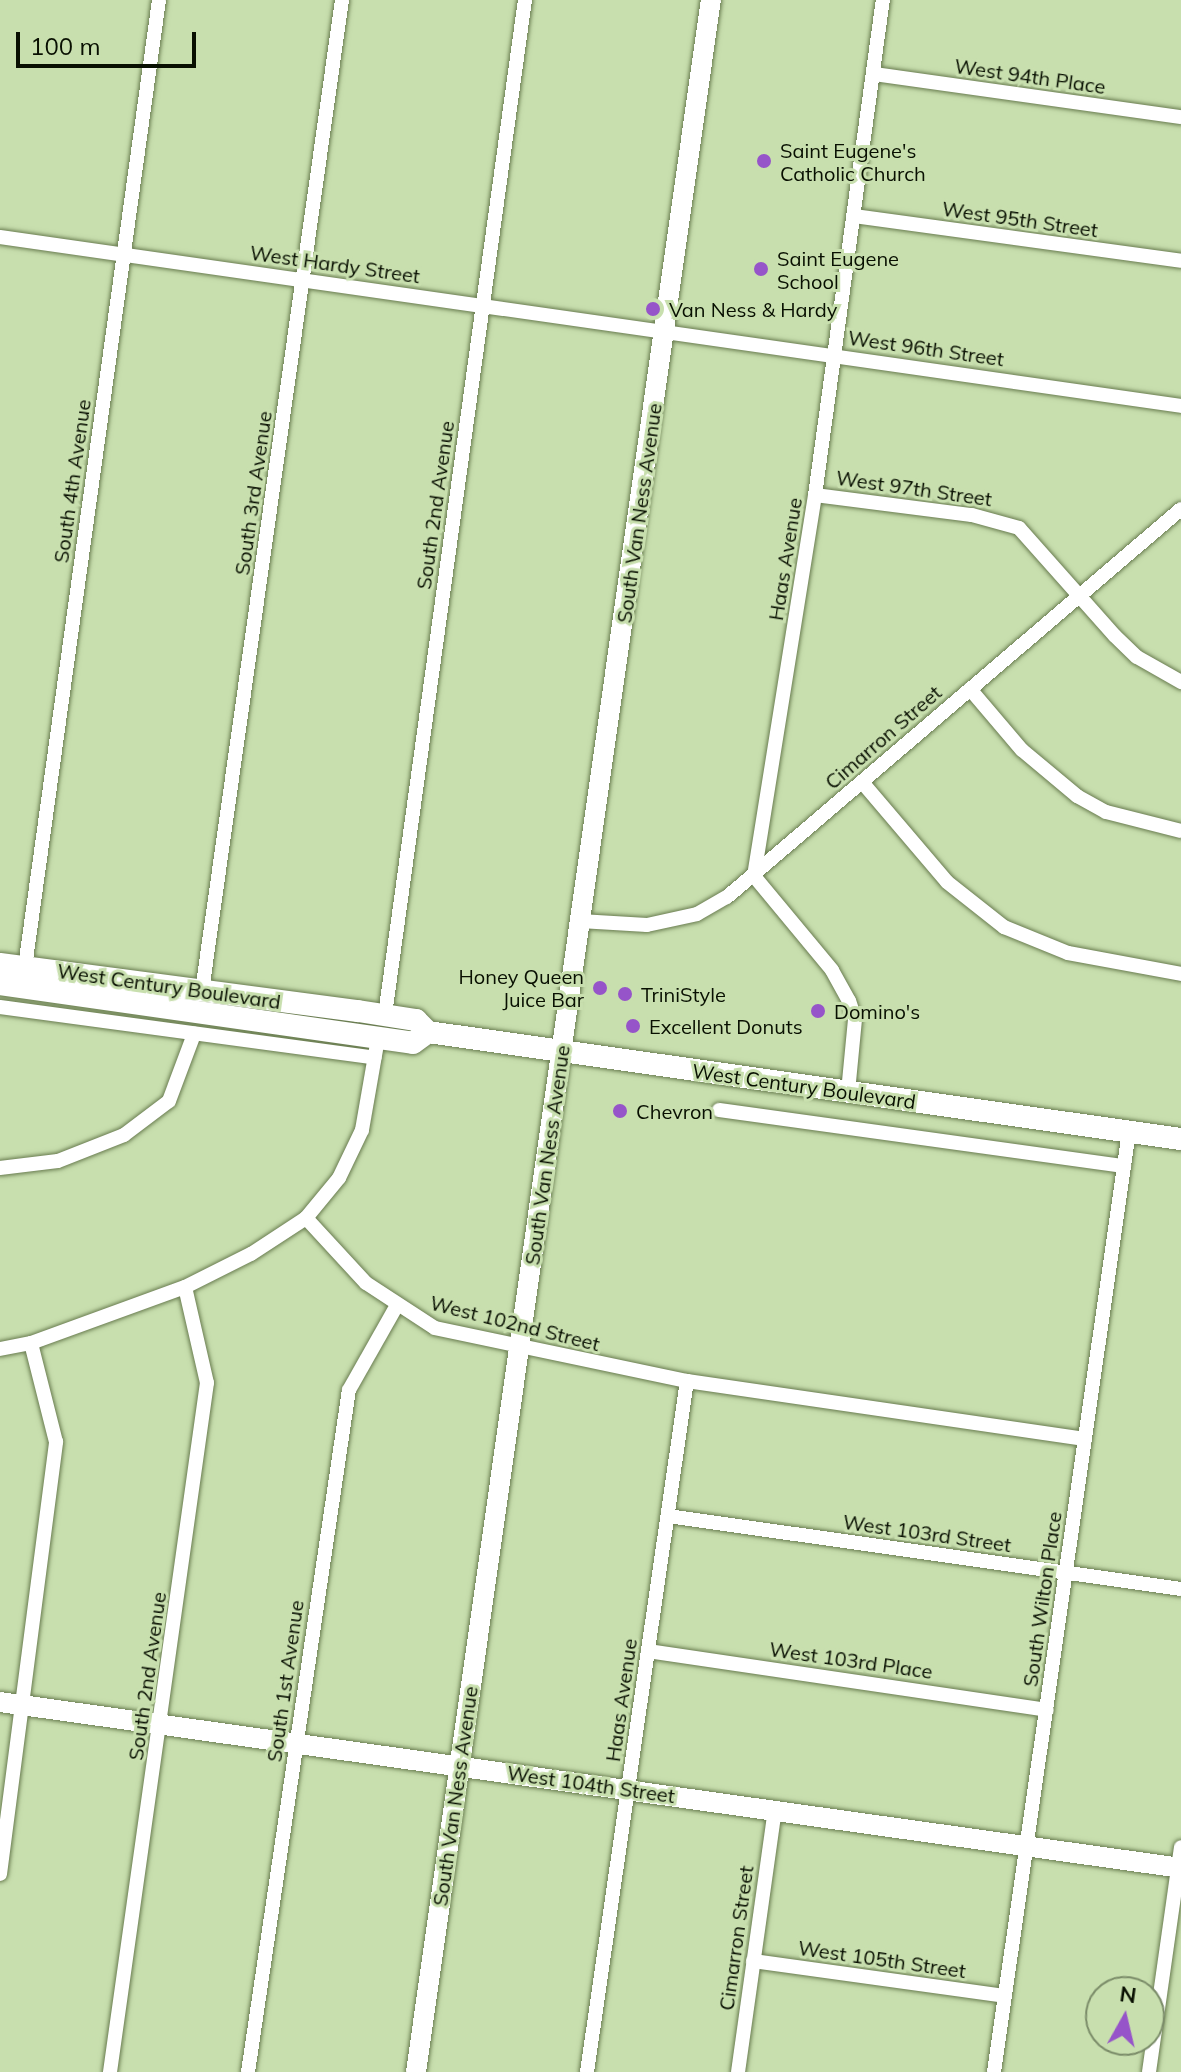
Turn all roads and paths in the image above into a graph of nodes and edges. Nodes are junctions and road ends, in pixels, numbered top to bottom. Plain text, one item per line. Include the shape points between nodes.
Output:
1 (159, 0) edge
2 (342, 0) edge
3 (525, 0) edge
4 (711, 0) edge
5 (883, 0) edge
6 (874, 74) junction
7 (1181, 117) edge
8 (854, 216) junction
9 (0, 237) edge
10 (124, 253) junction
11 (1181, 261) edge
12 (303, 279) junction
13 (482, 305) junction
14 (665, 331) junction
15 (835, 355) junction
16 (1181, 406) edge
17 (815, 495) junction
18 (1181, 509) edge
19 (1083, 597) junction
20 (1181, 682) edge
21 (970, 689) junction
22 (862, 782) junction
23 (1181, 831) edge
24 (754, 876) junction
25 (580, 921) junction
26 (0, 964) edge
27 (25, 967) junction
28 (1181, 974) edge
29 (0, 984) edge
30 (202, 991) junction
31 (0, 1007) edge
32 (385, 1015) junction
33 (428, 1032) junction
34 (194, 1034) junction
35 (377, 1048) junction
36 (562, 1051) junction
37 (848, 1092) junction
38 (719, 1110) dead end
39 (1129, 1132) junction
40 (1181, 1139) edge
41 (1124, 1166) junction
42 (0, 1168) edge
43 (306, 1218) junction
44 (185, 1287) junction
45 (396, 1307) junction
46 (31, 1343) junction
47 (519, 1346) junction
48 (0, 1349) edge
49 (687, 1381) junction
50 (1085, 1439) junction
51 (668, 1516) junction
52 (1066, 1572) junction
53 (1181, 1589) edge
54 (648, 1651) junction
55 (0, 1702) edge
56 (24, 1705) junction
57 (1047, 1710) junction
58 (161, 1724) junction
59 (296, 1744) junction
60 (459, 1766) junction
61 (628, 1789) junction
62 (775, 1810) junction
63 (1027, 1845) junction
64 (1181, 1847) edge
65 (1180, 1868) edge
66 (0, 1874) edge
67 (753, 1961) junction
68 (1005, 1996) junction
69 (110, 2072) edge
70 (248, 2072) edge
71 (416, 2072) edge
72 (587, 2072) edge
73 (738, 2072) edge
74 (994, 2072) edge
75 (1149, 2072) edge

1 - 10 street, South 4th Avenue
2 - 12 street, South 3rd Avenue
3 - 13 street, South 2nd Avenue
4 - 14 street, South Van Ness Avenue
5 - 6 street, Haas Avenue
6 - 7 street, West 94th Place
6 - 8 street, Haas Avenue
8 - 11 street, West 95th Street
8 - 15 street, Haas Avenue
9 - 10 street, West Hardy Street
10 - 12 street, West Hardy Street
10 - 27 street, South 4th Avenue
12 - 13 street, West Hardy Street
12 - 30 street, South 3rd Avenue
13 - 14 street, West Hardy Street
13 - 32 street, South 2nd Avenue
14 - 15 street, West 96th Street
14 - 25 street, South Van Ness Avenue
15 - 16 street, West 96th Street
15 - 17 street, Haas Avenue
17 - 19 street, West 97th Street via 1000,520 1036,543
17 - 24 street, Haas Avenue
18 - 19 street, Cimarron Street
19 - 20 street, West 97th Street via 1137,657
19 - 21 street, Cimarron Street
21 - 22 street, Cimarron Street
21 - 23 street via 1022,750 1077,796 1106,812
22 - 24 street, Cimarron Street
22 - 28 street via 947,882 1004,927 1068,953
24 - 25 street, Cimarron Street via 727,897 678,920 647,925
24 - 37 street via 832,970 849,1001 855,1019
25 - 36 street, South Van Ness Avenue
26 - 27 main road, West Century Boulevard
27 - 30 main road, West Century Boulevard
29 - 35 main road, West Century Boulevard
30 - 32 main road, West Century Boulevard
31 - 34 street, West Century Boulevard
32 - 33 main road, West Century Boulevard via 416,1020
33 - 35 main road, West Century Boulevard via 413,1043
33 - 36 main road, West Century Boulevard
34 - 35 street, West Century Boulevard
34 - 42 street via 169,1101 134,1129 100,1148 58,1161
35 - 43 street via 362,1130 339,1178
36 - 37 main road, West Century Boulevard
36 - 47 street, South Van Ness Avenue
37 - 39 main road, West Century Boulevard
38 - 41 street, West Century Boulevard
39 - 40 main road, West Century Boulevard
39 - 41 street, South Wilton Place
41 - 50 street, South Wilton Place
43 - 44 street via 251,1254
43 - 45 street, West 102nd Street via 366,1283
44 - 46 street
44 - 58 street, South 2nd Avenue via 207,1383
45 - 47 street, West 102nd Street via 435,1328
45 - 59 street, South 1st Avenue via 349,1390
46 - 48 street
46 - 56 street via 56,1442 21,1689
47 - 49 street, West 102nd Street
47 - 60 street, South Van Ness Avenue
49 - 50 street, West 102nd Street
49 - 51 street, Haas Avenue
50 - 52 street, South Wilton Place
51 - 52 street, West 103rd Street
51 - 54 street, Haas Avenue
52 - 53 street, West 103rd Street
52 - 57 street, South Wilton Place
54 - 57 street, West 103rd Place
54 - 61 street, Haas Avenue
55 - 56 street, West 104th Street
56 - 58 street, West 104th Street
56 - 66 street
57 - 63 street, South Wilton Place
58 - 59 street, West 104th Street
58 - 69 street, South 2nd Avenue
59 - 60 street, West 104th Street
59 - 70 street, South 1st Avenue
60 - 61 street, West 104th Street
60 - 71 street, South Van Ness Avenue
61 - 62 street, West 104th Street
61 - 72 street, Haas Avenue
62 - 63 street, West 104th Street
62 - 67 street, Cimarron Street
63 - 65 street, West 104th Street
63 - 68 street, South Wilton Place
64 - 65 street
65 - 75 street
67 - 68 street, West 105th Street
67 - 73 street, Cimarron Street
68 - 74 street, South Wilton Place

